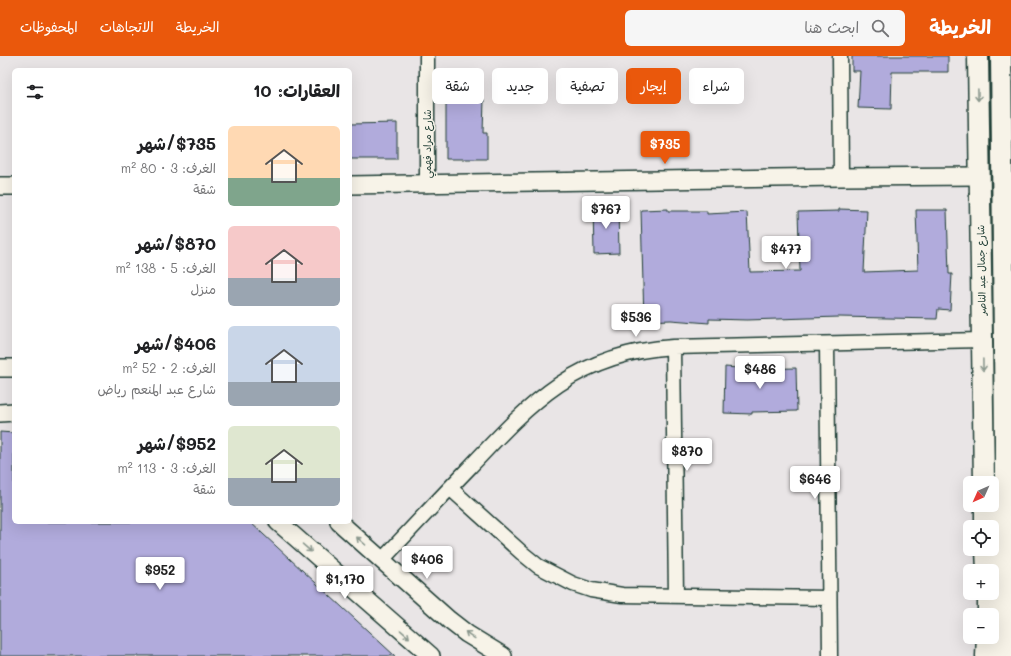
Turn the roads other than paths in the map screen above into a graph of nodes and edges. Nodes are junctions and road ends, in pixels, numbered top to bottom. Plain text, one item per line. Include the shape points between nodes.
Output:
1 (427, 56) edge
2 (840, 56) edge
3 (978, 56) edge
4 (1001, 56) edge
5 (979, 176) junction
6 (841, 177) junction
7 (352, 185) edge
8 (428, 185) junction
9 (0, 186) edge
10 (12, 186) edge
11 (982, 340) junction
12 (827, 344) junction
13 (673, 347) junction
14 (0, 368) edge
15 (12, 368) edge
16 (12, 412) edge
17 (0, 413) edge
18 (1008, 440) edge
19 (984, 476) edge
20 (450, 488) junction
21 (280, 524) edge
22 (341, 524) edge
23 (382, 560) junction
24 (676, 596) junction
25 (829, 598) junction
26 (987, 644) edge
27 (431, 656) edge
28 (503, 656) edge
29 (830, 656) edge
30 (986, 656) edge
31 (1005, 656) edge

1 - 8 street, شارع مراد فهمي
2 - 6 street
3 -> 5 main road, شارع جمال عبد الناصر
4 - 18 main road
5 - 6 street
5 - 11 main road, شارع جمال عبد الناصر
6 - 8 street
7 - 8 street
9 - 10 street
11 - 12 street
11 -> 19 main road, شارع جمال عبد الناصر
12 - 13 street
12 - 25 street
13 - 20 street via 637,351 615,357 594,364 560,382 519,415
13 - 24 street
14 - 15 street
16 - 17 street
18 - 31 main road
20 - 23 street
20 - 24 street via 522,553 555,576 579,586 607,593
21 -> 27 street
23 -> 22 street
28 -> 23 street via 467,634
24 - 25 street
25 - 29 street
26 - 30 main road

